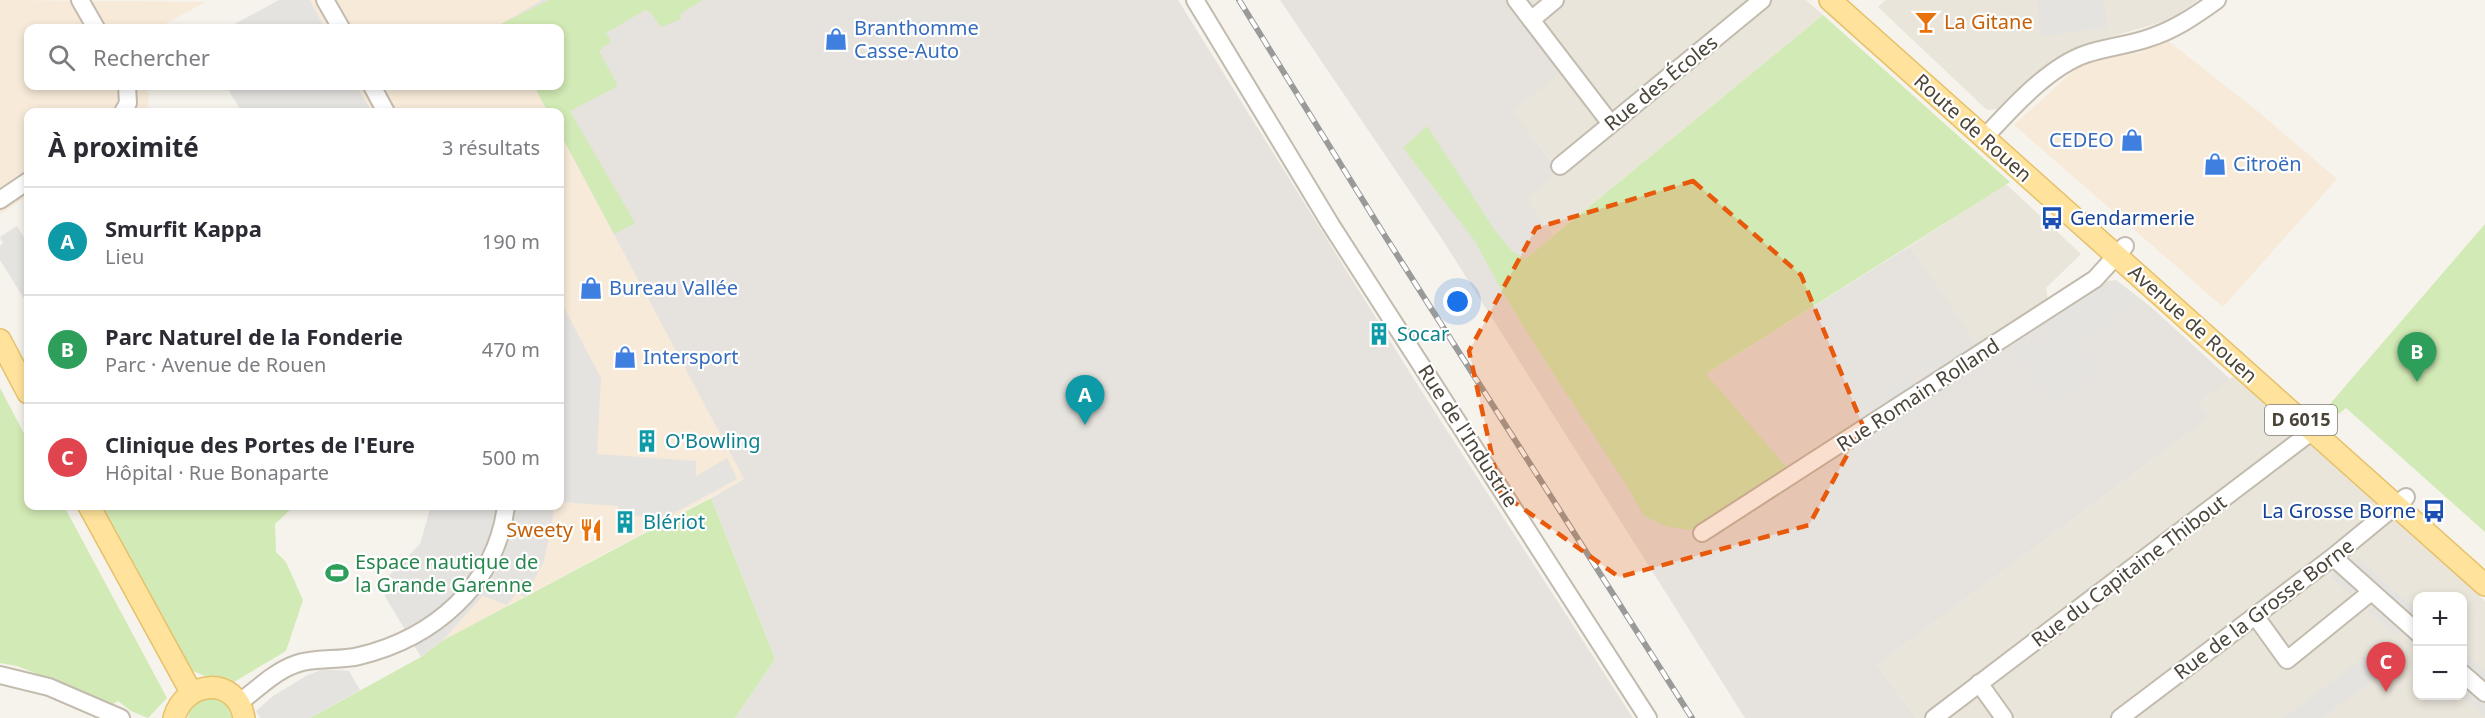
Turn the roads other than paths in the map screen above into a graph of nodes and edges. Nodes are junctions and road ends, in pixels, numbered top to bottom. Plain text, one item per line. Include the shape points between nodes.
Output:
1 (80, 0) edge
2 (325, 0) edge
3 (1195, 0) edge
4 (1516, 0) edge
5 (1555, 0) edge
6 (1762, 0) edge
7 (1830, 0) edge
8 (1850, 0) edge
9 (2217, 0) edge
10 (1531, 20) junction
11 (94, 24) edge
12 (339, 24) edge
13 (127, 90) edge
14 (374, 90) edge
15 (125, 108) edge
16 (384, 108) edge
17 (1611, 124) junction
18 (1989, 133) junction
19 (1560, 166) dead end
20 (24, 185) edge
21 (0, 200) edge
22 (2120, 250) junction
23 (0, 340) edge
24 (24, 385) edge
25 (2318, 428) junction
26 (2402, 502) junction
27 (91, 510) edge
28 (505, 510) edge
29 (1702, 533) dead end
30 (2333, 557) junction
31 (2485, 568) edge
32 (2485, 585) edge
33 (2371, 592) junction
34 (2256, 617) junction
35 (2413, 629) edge
36 (0, 675) edge
37 (2467, 677) edge
38 (1979, 683) junction
39 (191, 692) junction
40 (2485, 693) edge
41 (242, 711) edge
42 (121, 718) edge
43 (174, 718) edge
44 (1648, 718) edge
45 (1934, 718) edge
46 (2004, 718) edge
47 (2120, 718) edge

1 - 11 street
2 - 12 street
3 - 44 street, Rue de l'Industrie via 1331,225
4 - 10 street
5 - 10 street
6 - 17 street, Rue des Écoles
7 - 18 main road, Route de Rouen / D 6015
8 - 18 main road, Route de Rouen / D 6015
9 - 18 street via 2186,22 2159,34 2069,62 2031,90
10 - 17 street
13 - 15 street
14 - 16 street
17 - 19 street, Rue des Écoles
18 - 22 main road, Route de Rouen / D 6015
20 - 21 street
22 - 25 main road, Avenue de Rouen / D 6015
22 - 29 street, Rue Romain Rolland via 2095,279
23 - 24 main road
25 - 26 main road, Avenue de Rouen / D 6015
25 - 38 street, Rue du Capitaine Thibout
26 - 30 street, Rue de la Grosse Borne
26 - 31 main road, Avenue de Rouen / D 6015
26 - 32 main road, Avenue de Rouen / D 6015
27 - 39 main road
28 - 41 street via 481,575 442,619 390,646 358,657 295,664
30 - 33 street
30 - 34 street, Rue de la Grosse Borne
33 - 34 street via 2288,660
33 - 35 street
34 - 47 street, Rue de la Grosse Borne
36 - 42 street via 49,687
37 - 40 street
38 - 45 street, Rue du Capitaine Thibout
38 - 46 street
39 - 41 main road via 213,687 224,690
39 - 43 main road

